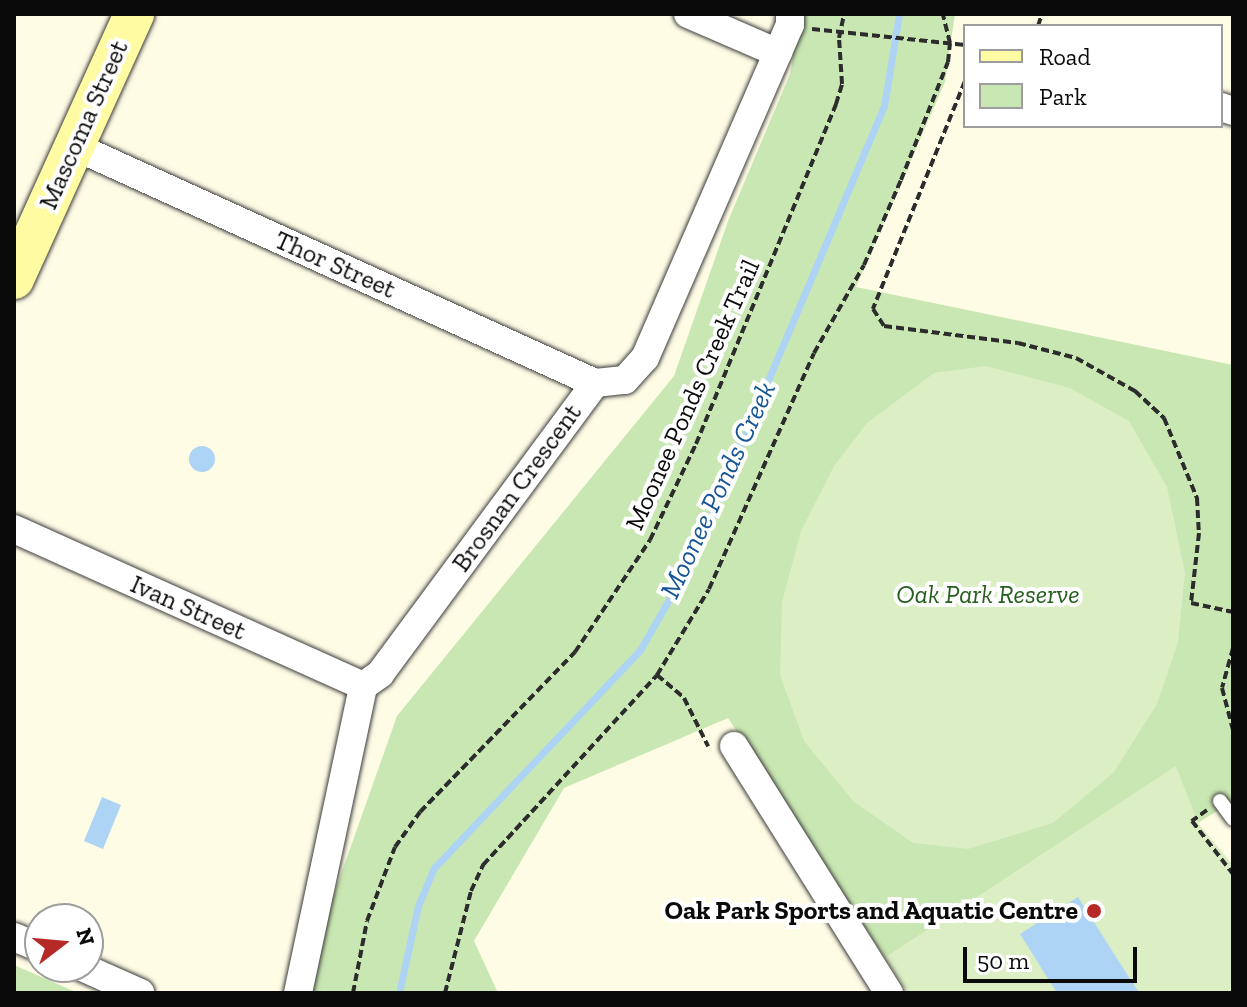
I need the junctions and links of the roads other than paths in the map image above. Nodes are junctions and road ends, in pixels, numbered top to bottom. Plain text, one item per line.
1 (134, 14) edge
2 (688, 14) edge
3 (790, 20) edge
4 (778, 53) junction
5 (74, 146) junction
6 (14, 279) edge
7 (595, 383) junction
8 (14, 529) edge
9 (363, 686) junction
10 (722, 748) road end
11 (1220, 801) road end
12 (1233, 819) edge
13 (104, 977) edge
14 (140, 993) edge
15 (298, 993) edge
16 (889, 993) edge

1 - 5 main road, Mascoma Street
2 - 4 street
3 - 4 street, Brosnan Crescent
4 - 7 street, Brosnan Crescent
5 - 6 main road, Mascoma Street
5 - 7 street, Thor Street
7 - 9 street, Brosnan Crescent
8 - 9 street, Ivan Street
9 - 15 street
10 - 16 street
11 - 12 lane
13 - 14 street

